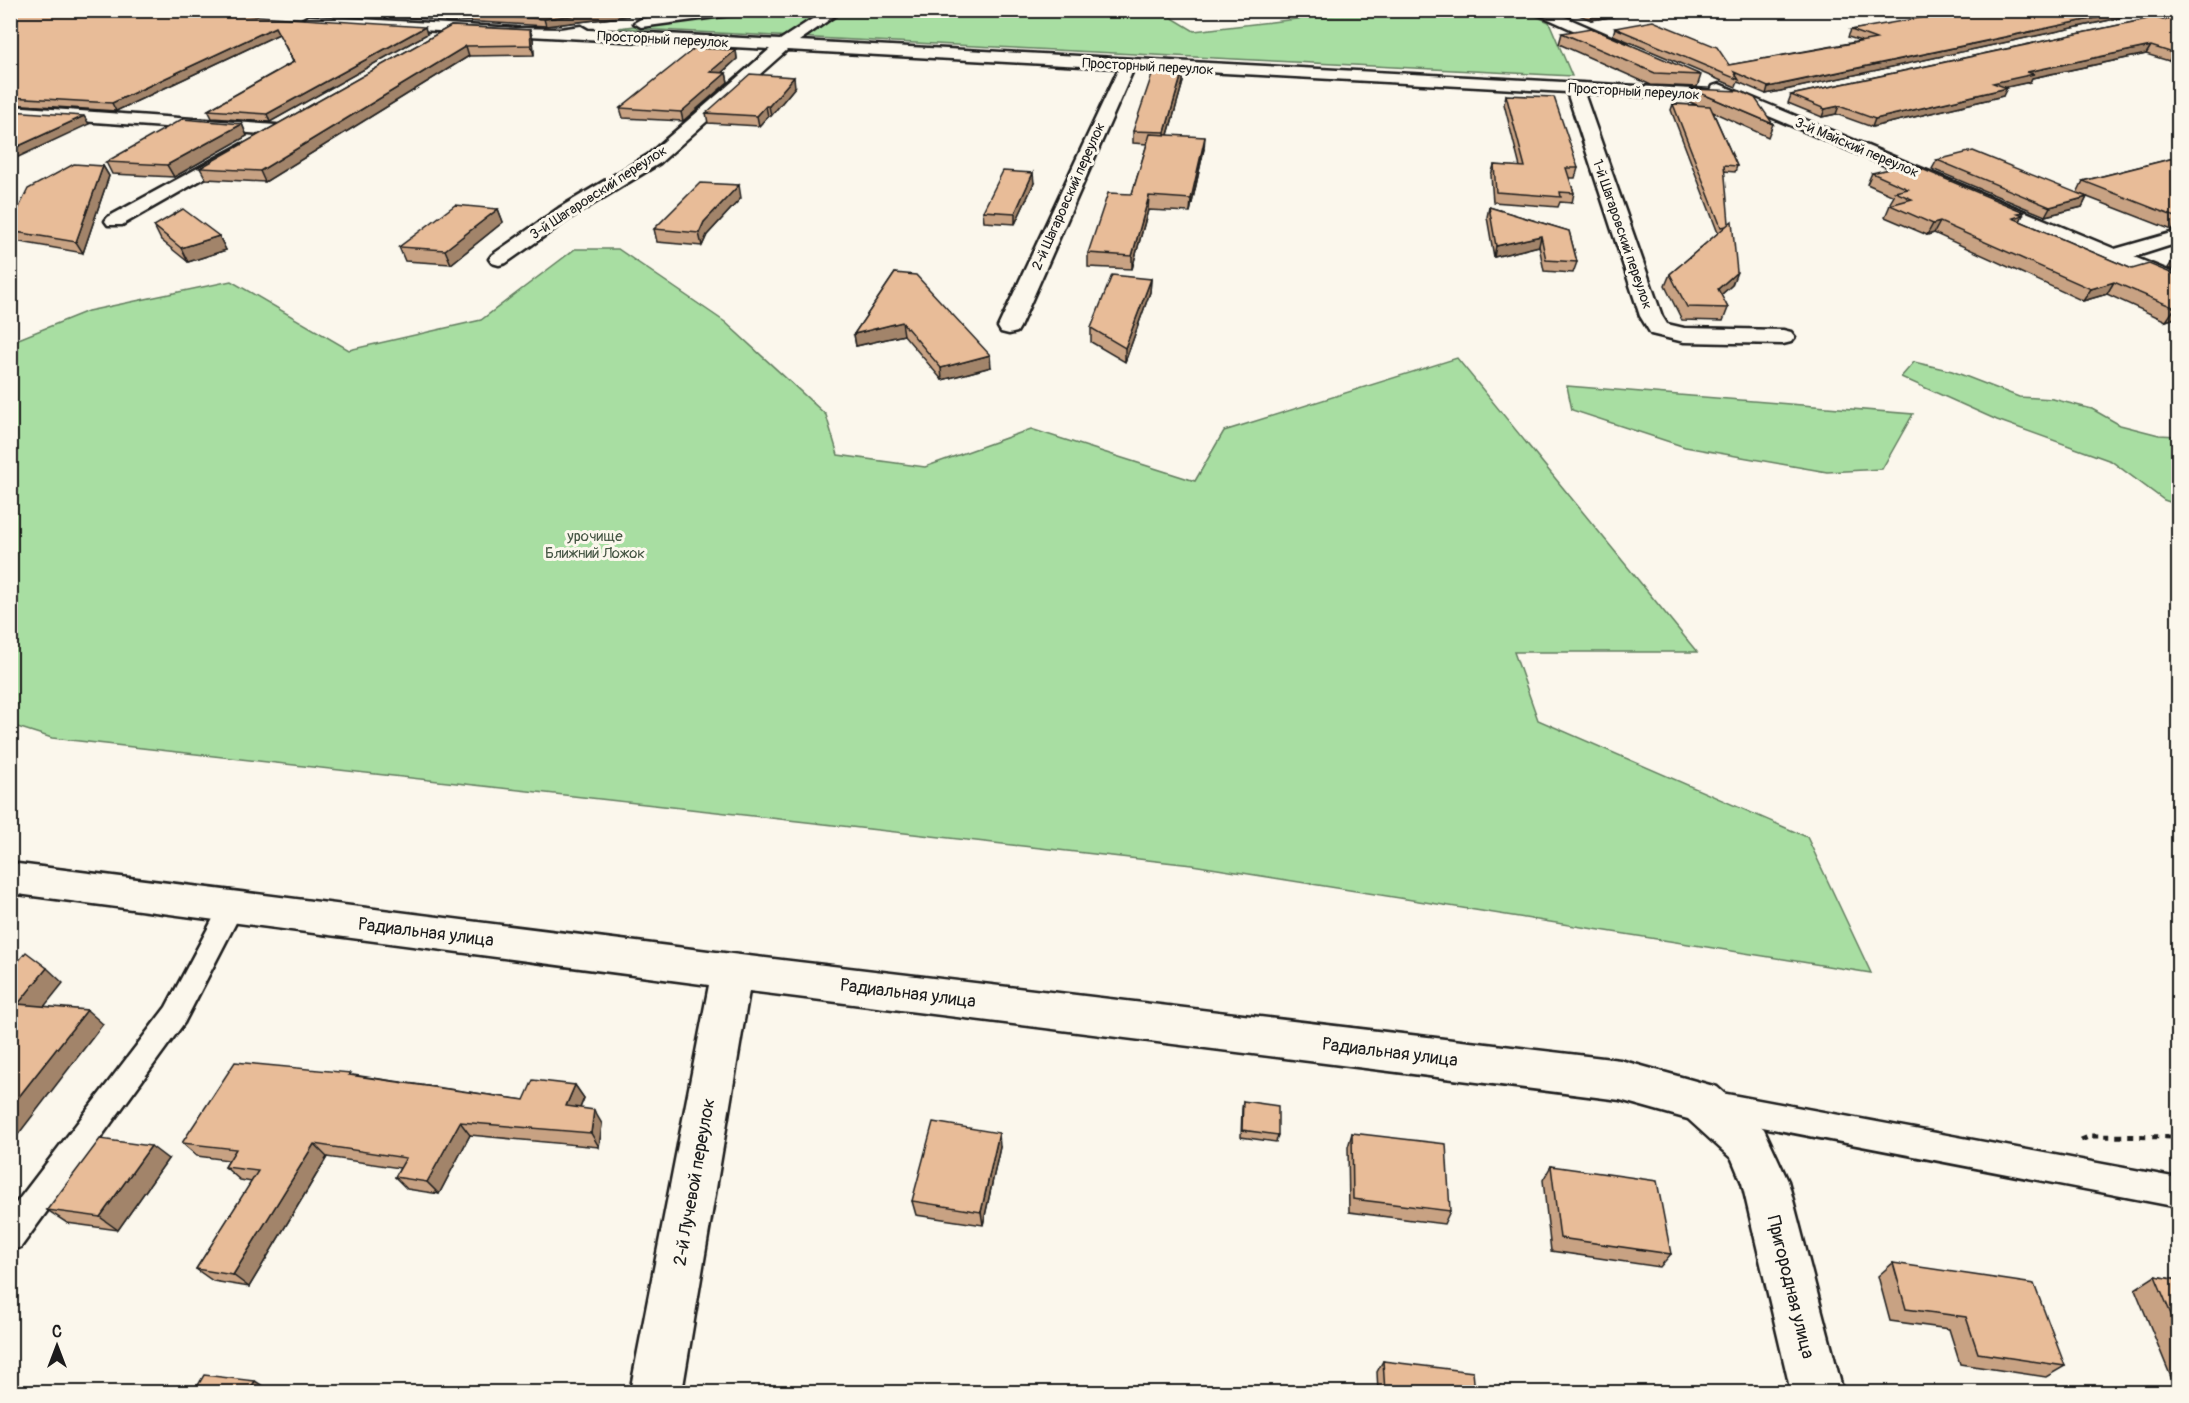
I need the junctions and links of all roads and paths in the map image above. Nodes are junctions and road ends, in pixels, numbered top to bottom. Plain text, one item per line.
1 (401, 10) edge
2 (738, 10) edge
3 (836, 10) edge
4 (1536, 10) edge
5 (298, 19) edge
6 (378, 24) junction
7 (452, 28) junction
8 (560, 33) junction
9 (421, 46) edge
10 (782, 46) junction
11 (1642, 56) edge
12 (1128, 65) junction
13 (1684, 74) edge
14 (1574, 88) junction
15 (1777, 98) edge
16 (1745, 100) junction
17 (10, 111) edge
18 (115, 220) dead end
19 (2178, 237) edge
20 (2114, 256) junction
21 (500, 259) dead end
22 (2178, 283) edge
23 (1009, 327) dead end
24 (1783, 337) dead end
25 (10, 879) edge
26 (232, 907) junction
27 (732, 971) junction
28 (1701, 1102) junction
29 (1765, 1181) joint
30 (2178, 1193) edge
31 (10, 1236) edge
32 (656, 1392) edge
33 (1817, 1392) edge

1 - 6 street
2 - 8 street
3 - 10 street, 3-й Шагаровский переулок
4 - 11 street
5 - 6 street
6 - 7 street
7 - 8 street
7 - 9 street
8 - 10 street, Просторный переулок
10 - 12 street, Просторный переулок
10 - 21 street, 3-й Шагаровский переулок
12 - 14 street, Просторный переулок
12 - 23 street, 2-й Шагаровский переулок
13 - 16 street, 3-й Майский переулок
14 - 16 street, Просторный переулок
14 - 24 street, 1-й Шагаровский переулок
15 - 16 street
16 - 20 street, 3-й Майский переулок
17 - 18 street
19 - 20 street
20 - 22 street, 3-й Майский переулок
25 - 26 street, Радиальная улица
26 - 27 street, Радиальная улица
26 - 31 lane
27 - 28 street, Радиальная улица
27 - 32 street, 2-й Лучевой переулок
28 - 29 street, Радиальная улица
28 - 30 lane
29 - 33 street, Пригородная улица

